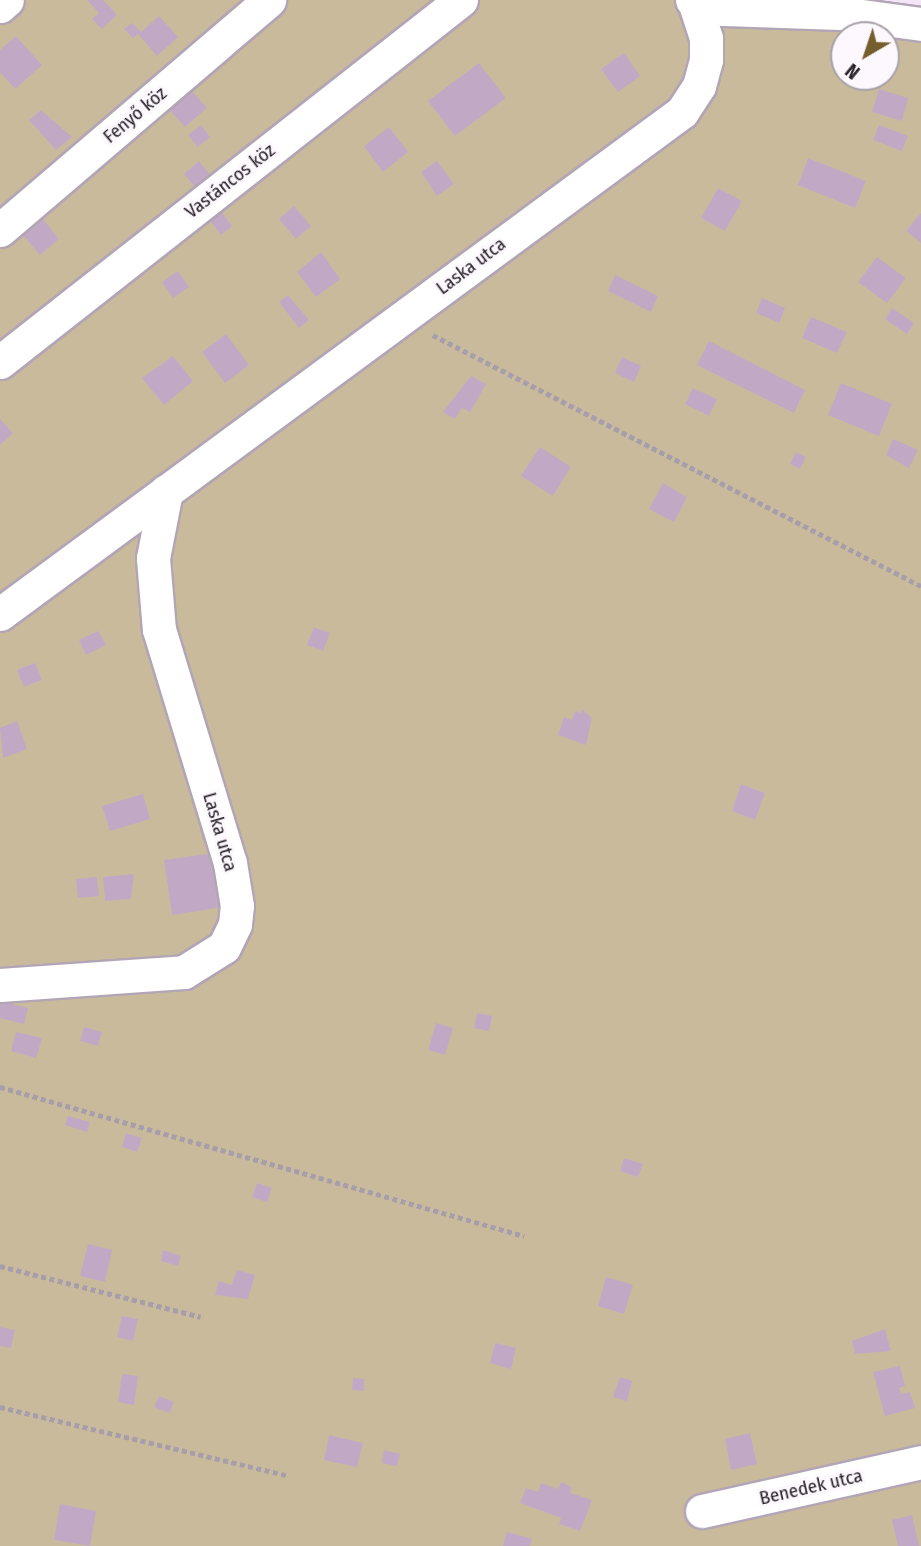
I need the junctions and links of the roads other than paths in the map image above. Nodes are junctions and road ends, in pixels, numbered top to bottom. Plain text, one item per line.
1 (7, 0) edge
2 (269, 0) edge
3 (461, 0) edge
4 (693, 1) edge
5 (0, 6) edge
6 (921, 24) edge
7 (0, 230) edge
8 (0, 362) edge
9 (166, 491) junction
10 (0, 614) edge
11 (0, 985) edge
12 (921, 1462) edge
13 (702, 1511) dead end

1 - 5 street
2 - 7 street, Fenyő köz
3 - 8 street, Vastáncos köz
4 - 6 street
4 - 9 street, Laska utca
9 - 10 street, Laska utca
9 - 11 street, Laska utca
12 - 13 street, Benedek utca

